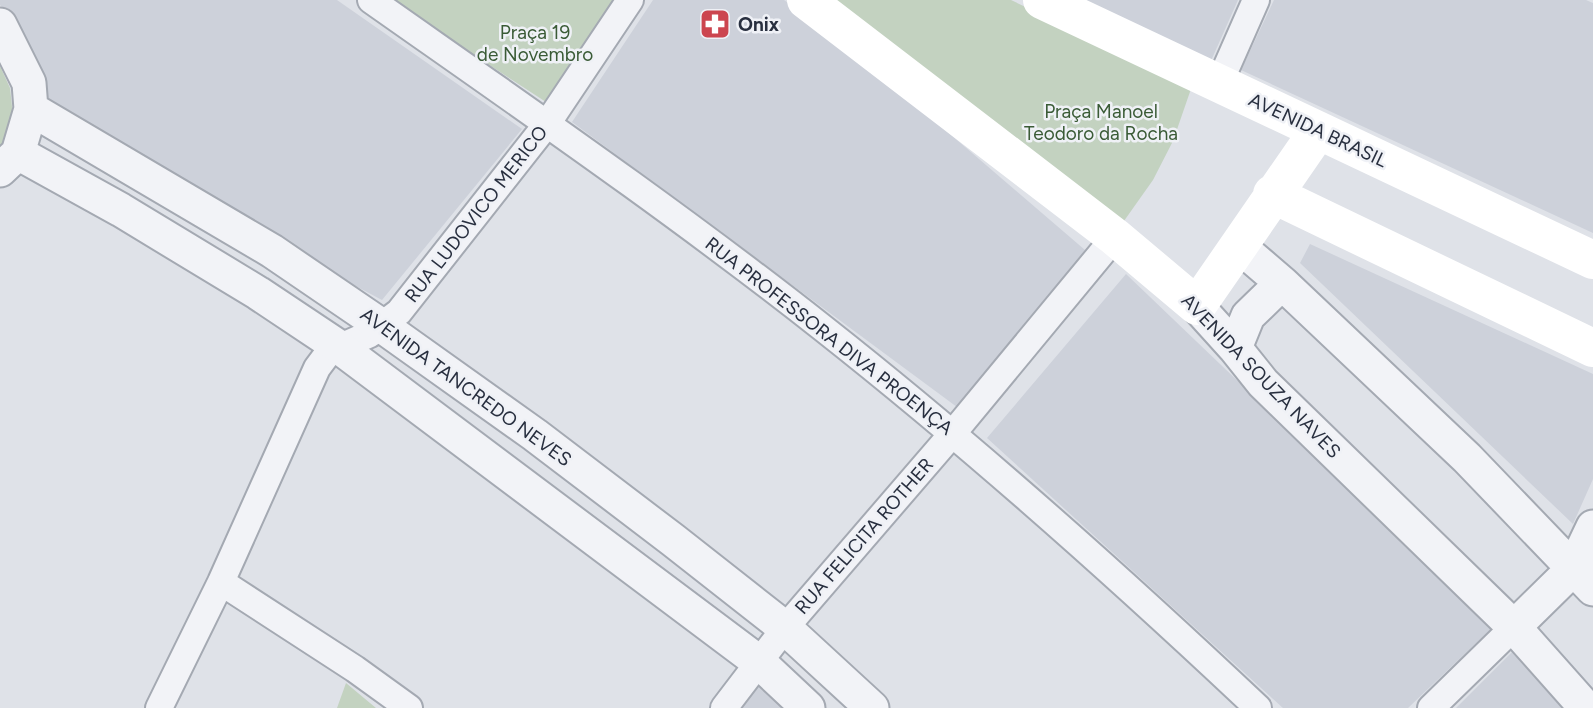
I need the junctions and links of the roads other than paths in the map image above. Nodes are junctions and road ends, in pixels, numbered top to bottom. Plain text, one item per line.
1 (371, 0) edge
2 (630, 0) edge
3 (806, 0) edge
4 (1042, 0) edge
5 (1256, 0) edge
6 (0, 25) edge
7 (1219, 84) junction
8 (31, 108) junction
9 (547, 124) junction
10 (1318, 131) junction
11 (9, 162) edge
12 (1272, 194) junction
13 (1115, 237) junction
14 (1240, 247) junction
15 (1593, 260) edge
16 (1282, 283) junction
17 (1197, 306) junction
18 (382, 326) junction
19 (339, 347) junction
20 (1235, 348) junction
21 (1593, 348) edge
22 (953, 433) junction
23 (1593, 527) edge
24 (1583, 579) edge
25 (221, 582) junction
26 (1514, 627) junction
27 (785, 628) junction
28 (760, 663) junction
29 (159, 708) edge
30 (410, 708) edge
31 (724, 708) edge
32 (808, 708) edge
33 (872, 708) edge
34 (1258, 708) edge
35 (1431, 708) edge
36 (1586, 708) edge

1 - 9 street, RUA PROFESSORA DIVA PROENÇA
2 - 9 street, RUA LUDOVICO MERICO
3 - 13 main road, AVENIDA SOUZA NAVES
4 - 7 main road, AVENIDA BRASIL
5 - 7 street
6 - 8 street
7 - 10 main road, AVENIDA BRASIL
8 - 11 street
8 - 18 street, AVENIDA TANCREDO NEVES
9 - 18 street, RUA LUDOVICO MERICO
9 - 22 street, RUA PROFESSORA DIVA PROENÇA
10 - 12 main road
10 - 15 main road, AVENIDA BRASIL
11 - 19 street
12 - 14 main road
12 - 21 main road
13 - 17 main road, AVENIDA SOUZA NAVES
13 - 22 street, RUA FELICITA ROTHER
14 - 16 street
14 - 17 main road
16 - 20 street
16 - 24 street
17 - 20 street, AVENIDA SOUZA NAVES
18 - 19 street, RUA LUDOVICO MERICO
18 - 27 street, AVENIDA TANCREDO NEVES
19 - 25 street, RUA LUDOVICO MERICO
19 - 28 street
20 - 26 street, AVENIDA SOUZA NAVES
22 - 27 street, RUA FELICITA ROTHER
22 - 34 street, RUA PROFESSORA DIVA PROENÇA
23 - 24 street
24 - 26 street
25 - 29 street, RUA LUDOVICO MERICO
25 - 30 street
26 - 35 street
26 - 36 street, AVENIDA SOUZA NAVES
27 - 28 street, RUA FELICITA ROTHER
27 - 33 street, AVENIDA TANCREDO NEVES
28 - 31 street, RUA FELICITA ROTHER
28 - 32 street

